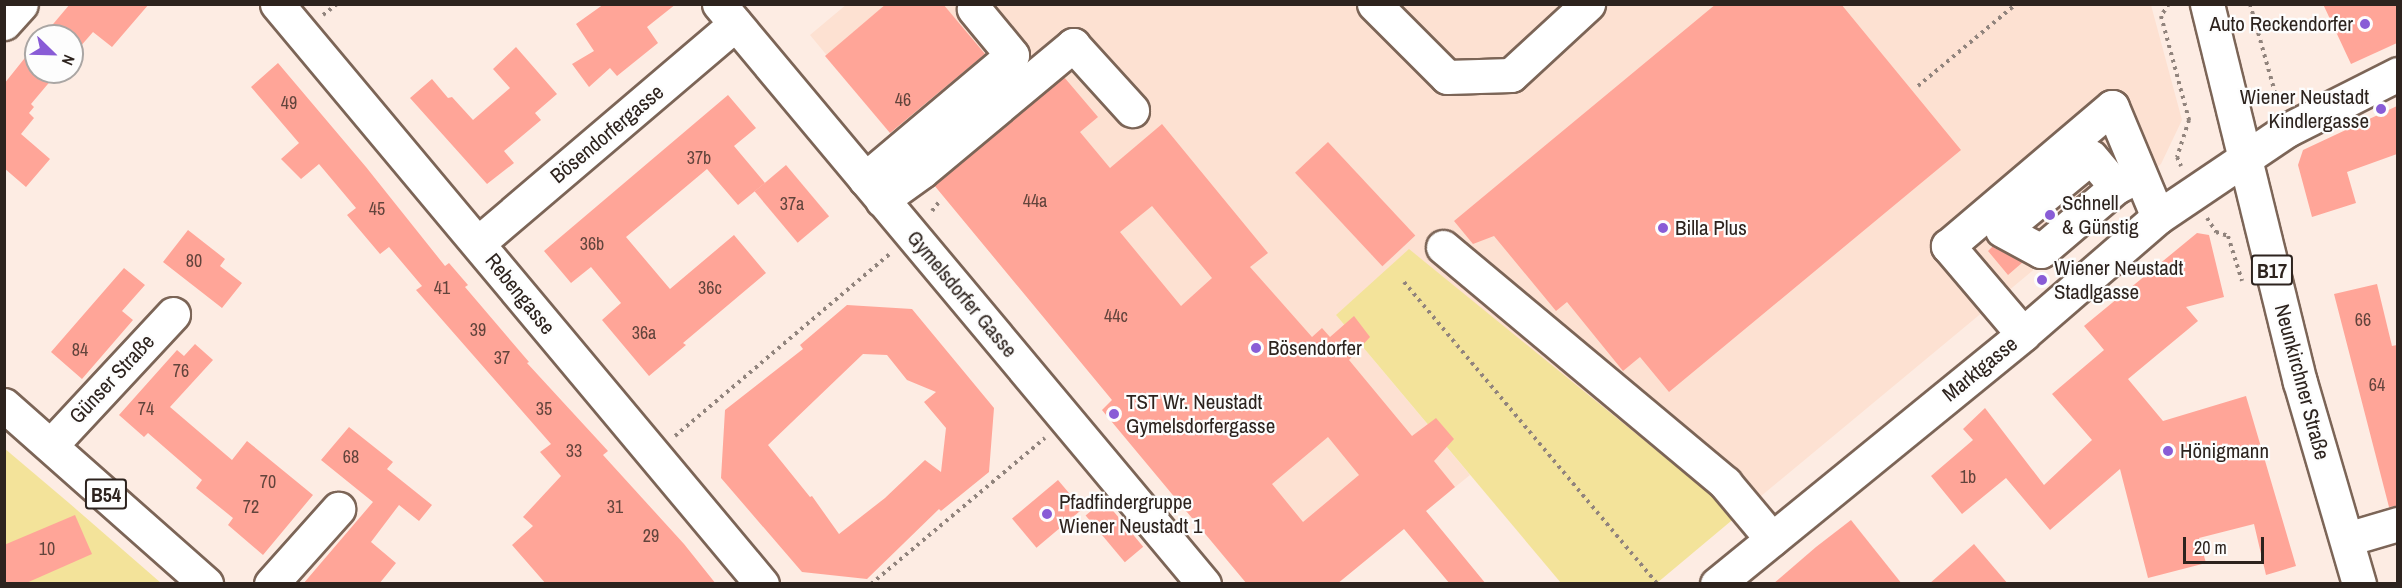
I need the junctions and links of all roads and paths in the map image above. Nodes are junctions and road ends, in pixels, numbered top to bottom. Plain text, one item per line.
1 (21, 4) edge
2 (277, 4) edge
3 (1374, 4) edge
4 (1587, 4) edge
5 (2016, 4) edge
6 (2169, 4) edge
7 (2207, 4) edge
8 (2250, 4) edge
9 (974, 9) dead end
10 (727, 14) edge
11 (4, 23) edge
12 (2397, 74) edge
13 (1918, 86) dead end
14 (2281, 109) dead end
15 (1132, 110) dead end
16 (2177, 157) dead end
17 (2244, 158) junction
18 (2128, 181) junction
19 (874, 189) junction
20 (939, 202) dead end
21 (2158, 217) junction
22 (2209, 222) dead end
23 (913, 236) junction
24 (478, 243) junction
25 (1443, 247) dead end
26 (1950, 247) junction
27 (1404, 282) dead end
28 (2245, 291) dead end
29 (173, 314) dead end
30 (2022, 334) junction
31 (4, 405) edge
32 (1067, 420) junction
33 (51, 445) junction
34 (652, 455) junction
35 (338, 509) dead end
36 (2397, 524) edge
37 (1772, 539) junction
38 (2347, 539) junction
39 (206, 584) edge
40 (271, 584) edge
41 (762, 584) edge
42 (871, 584) edge
43 (1204, 584) edge
44 (1657, 584) edge
45 (1717, 584) edge
46 (2359, 584) edge

1 - 11 street
2 - 24 street, Rebengasse
3 - 4 street
5 - 13 path
6 - 16 path
7 - 17 street, Neunkirchner Straße / B17
8 - 14 path
9 - 19 street
10 - 19 street, Gymelsdorfer Gasse
10 - 24 street, Bösendorfergasse
12 - 17 street, Marktgasse
15 - 19 street
17 - 21 street, Marktgasse
17 - 38 street, Neunkirchner Straße / B17
18 - 21 street
18 - 26 street
18 - 26 street
19 - 23 street, Gymelsdorfer Gasse
20 - 23 path
21 - 30 street, Marktgasse
22 - 28 path
23 - 32 street, Gymelsdorfer Gasse
23 - 34 path
24 - 34 street, Rebengasse
25 - 37 street
26 - 30 street
27 - 44 path
29 - 33 street, Günser Straße
30 - 37 street, Marktgasse
31 - 33 street, B54
32 - 42 path
32 - 43 street, Gymelsdorfer Gasse
33 - 39 street, B54
34 - 41 street, Rebengasse
35 - 40 street
36 - 38 street
37 - 45 street, Marktgasse
38 - 46 street, Neunkirchner Straße / B17

